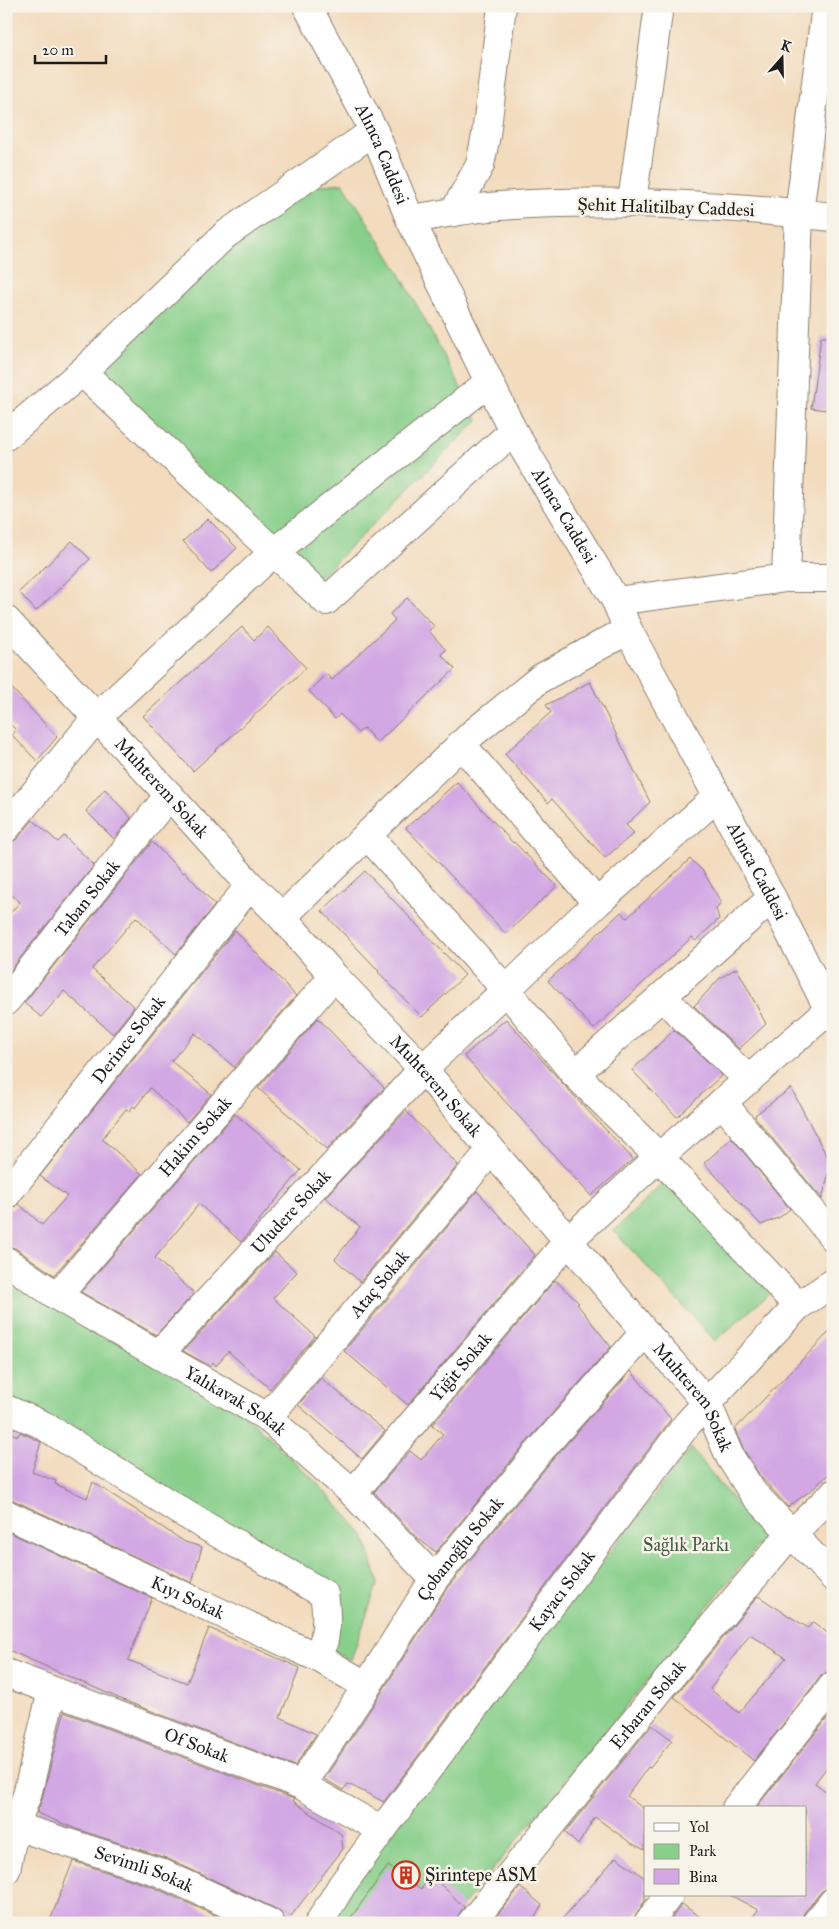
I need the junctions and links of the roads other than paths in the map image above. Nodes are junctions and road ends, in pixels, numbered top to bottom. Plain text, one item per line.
1 (307, 6) edge
2 (502, 6) edge
3 (659, 6) edge
4 (826, 6) edge
5 (374, 131) junction
6 (632, 202) junction
7 (454, 212) junction
8 (799, 213) junction
9 (833, 217) edge
10 (410, 219) junction
11 (82, 372) junction
12 (488, 383) junction
13 (513, 431) junction
14 (6, 436) edge
15 (274, 552) junction
16 (786, 578) junction
17 (833, 578) edge
18 (616, 601) junction
19 (628, 630) junction
20 (11, 634) edge
21 (97, 717) junction
22 (461, 744) junction
23 (169, 795) junction
24 (717, 797) junction
25 (6, 828) edge
26 (367, 835) junction
27 (250, 885) junction
28 (772, 898) junction
29 (597, 903) junction
30 (282, 916) junction
31 (334, 976) junction
32 (506, 990) junction
33 (662, 997) junction
34 (6, 1000) edge
35 (831, 1014) edge
36 (423, 1069) junction
37 (575, 1074) junction
38 (749, 1080) junction
39 (722, 1102) junction
40 (491, 1150) junction
41 (659, 1157) junction
42 (6, 1195) edge
43 (833, 1237) edge
44 (568, 1241) junction
45 (6, 1261) edge
46 (833, 1283) edge
47 (57, 1296) junction
48 (798, 1306) junction
49 (644, 1332) junction
50 (159, 1354) junction
51 (707, 1403) junction
52 (6, 1409) edge
53 (267, 1418) junction
54 (353, 1493) junction
55 (833, 1494) edge
56 (6, 1514) edge
57 (792, 1533) junction
58 (833, 1577) edge
59 (434, 1579) junction
60 (319, 1658) junction
61 (6, 1673) edge
62 (367, 1686) junction
63 (833, 1686) edge
64 (52, 1691) junction
65 (301, 1785) junction
66 (738, 1806) edge
67 (15, 1826) junction
68 (382, 1830) junction
69 (6, 1870) edge
70 (668, 1896) edge
71 (833, 1902) edge
72 (270, 1923) edge
73 (319, 1923) edge
74 (471, 1923) edge
75 (648, 1923) edge
76 (816, 1923) edge

1 - 5 street, Alınca Caddesi
2 - 7 street
3 - 6 street
4 - 8 street
5 - 10 street, Alınca Caddesi
5 - 11 street
6 - 7 street, Şehit Halitilbay Caddesi
6 - 8 street, Şehit Halitilbay Caddesi
7 - 10 street, Şehit Halitilbay Caddesi
8 - 9 street, Şehit Halitilbay Caddesi
8 - 16 street
10 - 12 street, Alınca Caddesi
11 - 14 street
11 - 15 street
12 - 13 street, Alınca Caddesi
12 - 15 street
13 - 15 street
13 - 18 street, Alınca Caddesi
15 - 21 street
16 - 17 street
16 - 18 street
18 - 19 street, Alınca Caddesi
19 - 22 street
19 - 24 street, Alınca Caddesi
20 - 21 street, Muhterem Sokak
21 - 23 street, Muhterem Sokak
21 - 25 street
22 - 26 street
22 - 29 street
23 - 27 street, Muhterem Sokak
23 - 34 street, Taban Sokak
24 - 28 street, Alınca Caddesi
24 - 29 street, Uludere Sokak
26 - 30 street
26 - 32 street
27 - 30 street, Muhterem Sokak
27 - 42 street, Derince Sokak
28 - 33 street
28 - 35 street, Alınca Caddesi
29 - 32 street, Uludere Sokak
30 - 31 street, Muhterem Sokak
31 - 36 street, Muhterem Sokak
31 - 47 street, Hakim Sokak
32 - 36 street, Uludere Sokak
32 - 37 street
33 - 37 street
33 - 38 street
35 - 38 street, Yiğit Sokak
36 - 40 street, Muhterem Sokak
36 - 50 street, Uludere Sokak
37 - 41 street
38 - 39 street, Yiğit Sokak
39 - 41 street, Yiğit Sokak
39 - 43 street
40 - 44 street, Muhterem Sokak
40 - 53 street, Ataç Sokak
41 - 44 street, Yiğit Sokak
41 - 48 street
44 - 49 street, Muhterem Sokak
44 - 54 street, Yiğit Sokak
45 - 47 street, Yalıkavak Sokak
46 - 48 street, Kayacı Sokak
47 - 50 street, Yalıkavak Sokak
48 - 51 street, Kayacı Sokak
49 - 51 street, Muhterem Sokak
49 - 59 street, Çobanoğlu Sokak
50 - 53 street, Yalıkavak Sokak
51 - 57 street, Muhterem Sokak
51 - 68 street, Kayacı Sokak
52 - 60 street
53 - 54 street, Yalıkavak Sokak
54 - 59 street, Yalıkavak Sokak
55 - 57 street, Erbaran Sokak
56 - 60 street, Kıyı Sokak
57 - 58 street, Muhterem Sokak
57 - 74 street, Erbaran Sokak
59 - 62 street, Çobanoğlu Sokak
60 - 62 street, Kıyı Sokak
61 - 64 street, Of Sokak
62 - 65 street, Çobanoğlu Sokak
63 - 66 street
64 - 65 street, Of Sokak
64 - 67 street
65 - 68 street, Of Sokak
67 - 69 street
67 - 72 street, Sevimli Sokak
68 - 73 street, Kayacı Sokak
70 - 75 street
71 - 76 street

